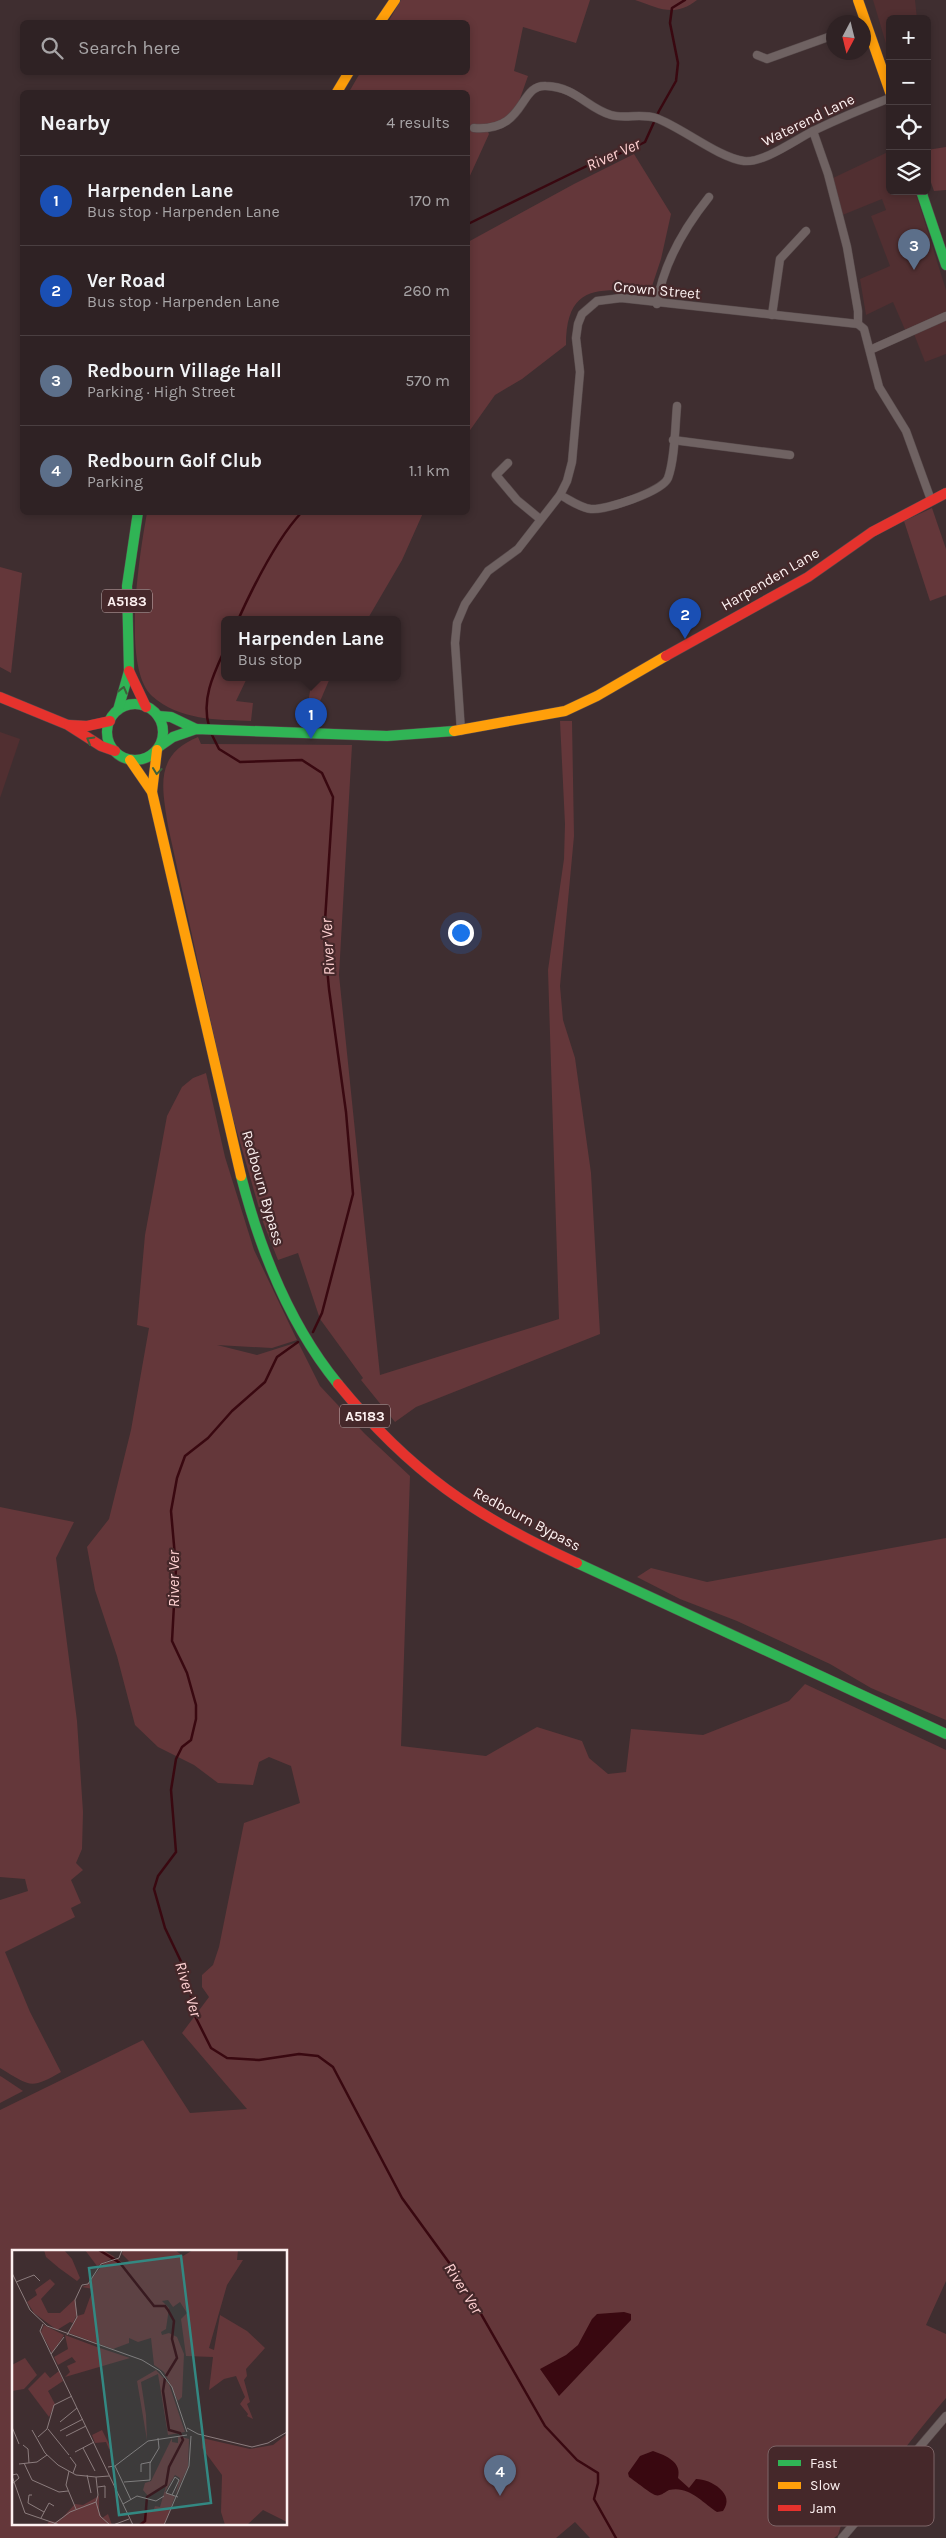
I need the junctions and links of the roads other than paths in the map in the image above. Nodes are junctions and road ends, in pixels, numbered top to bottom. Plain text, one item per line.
1 (395, 0) edge
2 (858, 0) edge
3 (862, 15) edge
4 (381, 20) edge
5 (826, 38) edge
6 (871, 40) edge
7 (757, 55) dead end
8 (347, 75) edge
9 (886, 81) edge
10 (338, 90) edge
11 (886, 100) edge
12 (474, 128) dead end
13 (813, 132) junction
14 (922, 195) edge
15 (709, 197) dead end
16 (806, 231) dead end
17 (946, 266) edge
18 (657, 304) junction
19 (772, 315) junction
20 (946, 316) edge
21 (858, 324) junction
22 (870, 350) junction
23 (677, 406) dead end
24 (673, 440) junction
25 (790, 454) dead end
26 (508, 463) dead end
27 (946, 493) edge
28 (560, 495) junction
29 (931, 500) junction
30 (138, 515) edge
31 (540, 519) junction
32 (129, 671) junction
33 (0, 697) edge
34 (146, 707) junction
35 (118, 710) junction
36 (158, 716) junction
37 (110, 720) junction
38 (68, 725) junction
39 (201, 729) junction
40 (461, 731) junction
41 (158, 748) junction
42 (115, 751) junction
43 (130, 760) junction
44 (152, 792) junction
45 (946, 1734) edge
46 (946, 2416) edge
47 (920, 2446) edge
48 (852, 2526) edge
49 (842, 2538) edge

1 - 4 main road
2 - 3 main road
5 - 7 street
6 - 9 main road
8 - 10 main road
11 - 13 street, Waterend Lane
12 - 13 street, Waterend Lane
13 - 21 street
14 - 17 main road
15 - 18 street
16 - 19 street
18 - 19 street, Crown Street
18 - 28 street, Crown Street
19 - 21 street, Crown Street
20 - 22 street
21 - 22 street
22 - 29 street
23 - 24 street
24 - 25 street
24 - 28 street
26 - 31 street
27 - 29 main road, Harpenden Lane
28 - 31 street, Crown Street
29 - 40 main road, Harpenden Lane
30 - 32 main road, A5183
31 - 40 street, Crown Street
32 - 34 main road, A5183
35 -> 32 main road, A5183
33 - 38 main road
34 - 35 main road
34 - 36 main road
35 - 37 main road
36 - 39 main road, Harpenden Lane
36 - 41 main road
37 - 38 main road
37 - 42 main road
42 -> 38 main road
39 - 40 main road, Harpenden Lane
39 - 41 main road, Harpenden Lane
41 - 43 main road
41 -> 44 main road, Redbourn Bypass / A5183
42 - 43 main road
43 - 44 main road, Redbourn Bypass / A5183
44 - 45 main road, Redbourn Bypass / A5183
46 - 47 street
48 - 49 street

